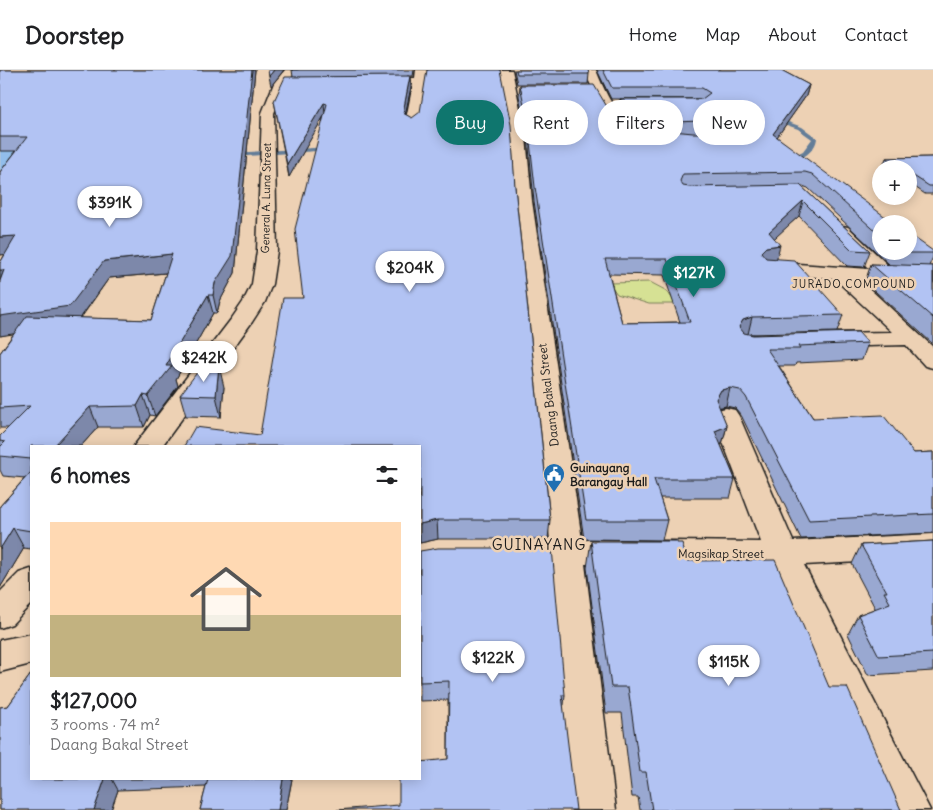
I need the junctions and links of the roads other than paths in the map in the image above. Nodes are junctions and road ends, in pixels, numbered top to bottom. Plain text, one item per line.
1 (291, 70) edge
2 (506, 70) edge
3 (590, 70) edge
4 (421, 75) edge
5 (362, 81) edge
6 (298, 82) edge
7 (280, 83) junction
8 (603, 100) edge
9 (412, 124) edge
10 (828, 218) edge
11 (769, 268) edge
12 (841, 274) junction
13 (888, 276) junction
14 (933, 276) edge
15 (912, 338) junction
16 (806, 341) edge
17 (933, 361) edge
18 (726, 416) dead end
19 (149, 445) edge
20 (933, 546) edge
21 (517, 552) edge
22 (567, 552) junction
23 (782, 554) junction
24 (30, 583) edge
25 (0, 614) edge
26 (30, 649) edge
27 (0, 656) edge
28 (594, 810) edge
29 (908, 810) edge

1 - 7 street, General A. Luna Street
2 - 22 street, Daang Bakal Street
3 - 8 street
4 - 5 street
4 - 9 street
6 - 7 street
7 - 19 street, General A. Luna Street
10 - 13 street
11 - 12 street
12 - 13 street
12 - 15 street
13 - 14 street
15 - 16 street
15 - 17 street
18 - 23 street
20 - 23 street, Magsikap Street
21 - 22 street, Magsikap Street
22 - 23 street, Magsikap Street
22 - 28 street, Daang Bakal Street
23 - 29 street
24 - 25 street
26 - 27 street

